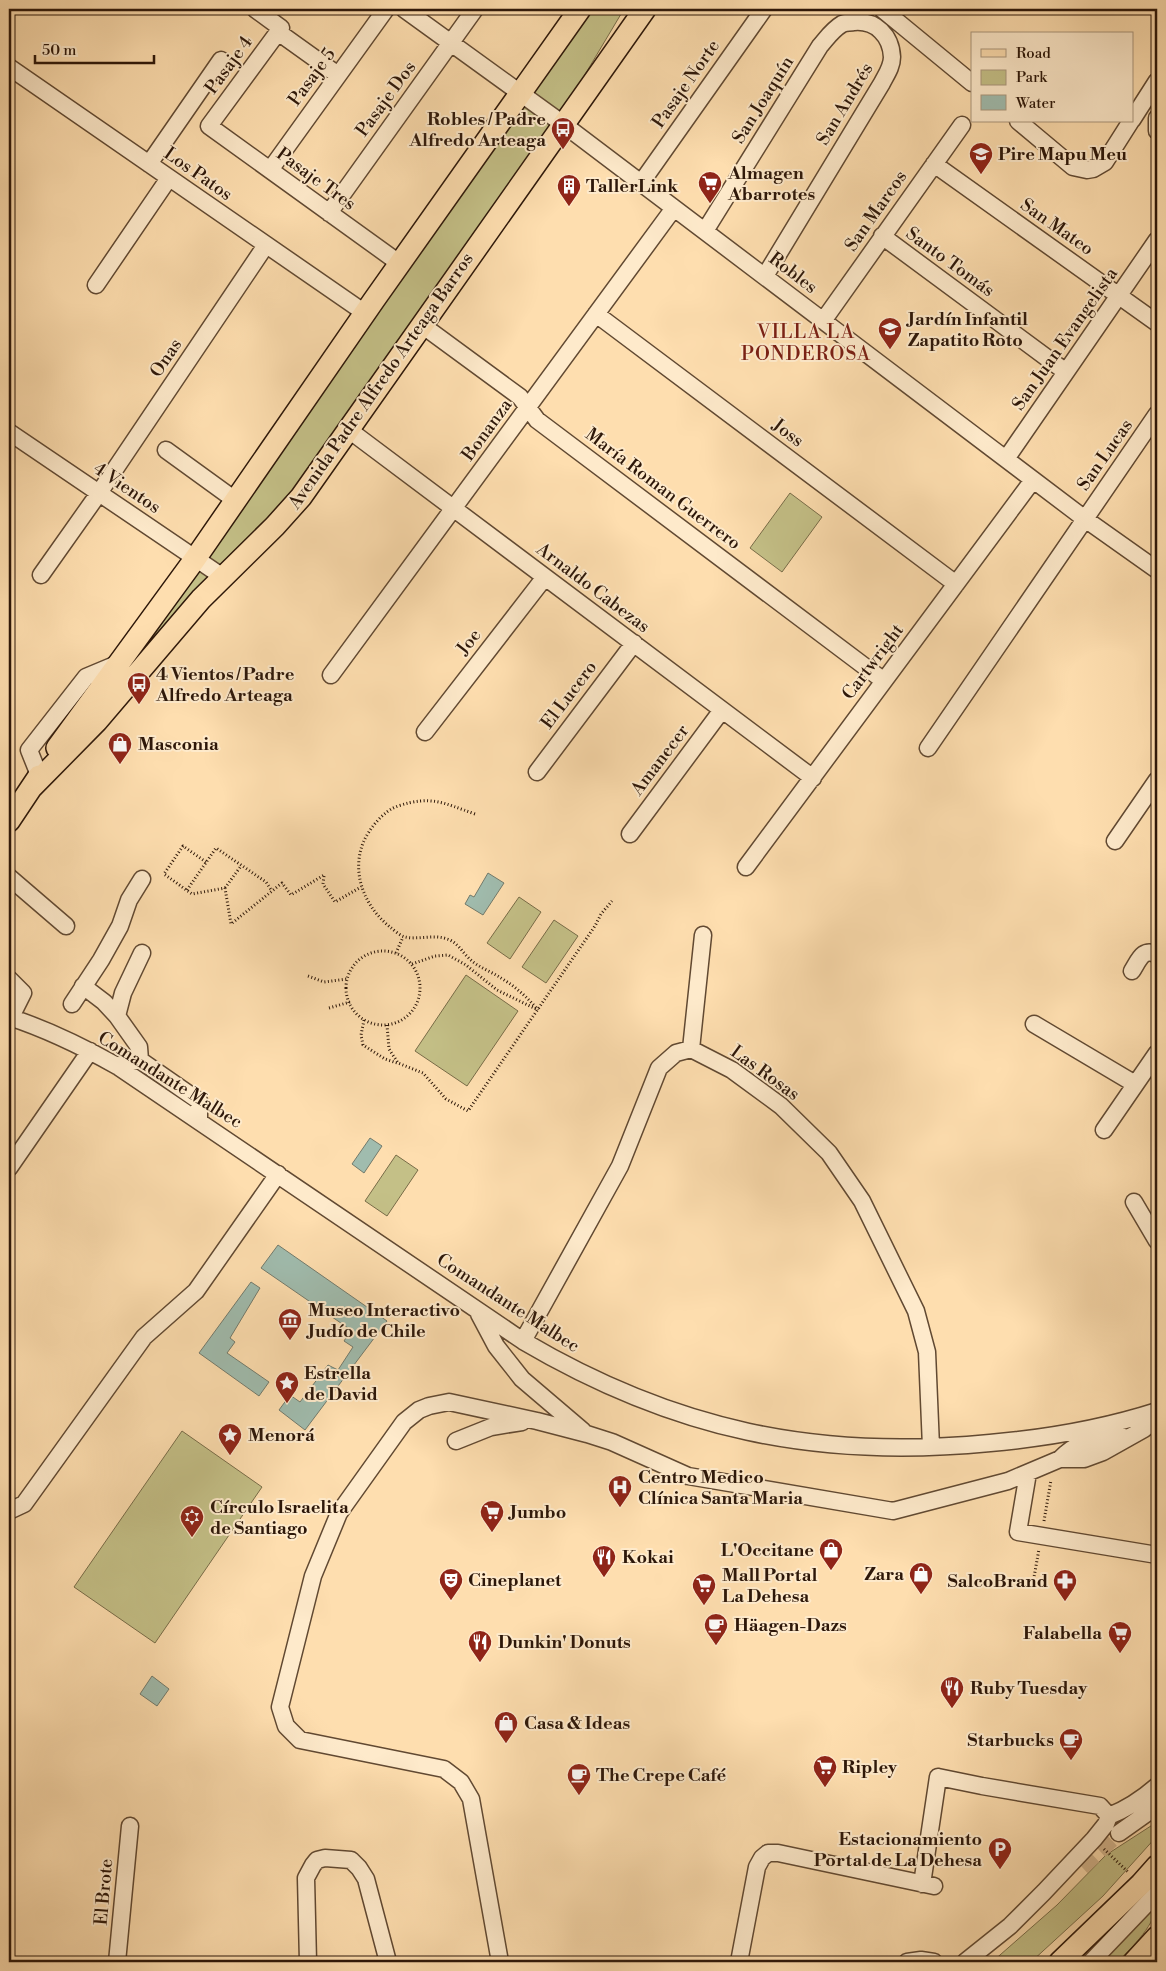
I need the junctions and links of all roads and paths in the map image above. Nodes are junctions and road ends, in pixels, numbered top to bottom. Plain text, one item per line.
1 (255, 9) edge
2 (386, 9) edge
3 (404, 9) edge
4 (475, 9) edge
5 (580, 9) edge
6 (764, 9) edge
7 (882, 9) edge
8 (643, 11) edge
9 (876, 26) joint
10 (280, 30) junction
11 (451, 43) junction
12 (221, 60) dead end
13 (9, 68) edge
14 (338, 75) junction
15 (971, 82) edge
16 (1157, 82) edge
17 (521, 93) junction
18 (1134, 118) edge
19 (1157, 118) edge
20 (1019, 122) edge
21 (1131, 122) edge
22 (563, 124) junction
23 (962, 125) dead end
24 (209, 126) joint
25 (1157, 131) edge
26 (148, 164) junction
27 (934, 164) junction
28 (270, 170) junction
29 (169, 178) junction
30 (641, 183) junction
31 (674, 208) junction
32 (329, 213) junction
33 (705, 231) junction
34 (882, 236) junction
35 (1157, 240) edge
36 (266, 245) junction
37 (399, 263) junction
38 (765, 276) junction
39 (96, 285) dead end
40 (1119, 296) junction
41 (365, 313) junction
42 (596, 314) junction
43 (823, 320) junction
44 (1157, 323) edge
45 (422, 325) junction
46 (1066, 372) junction
47 (528, 408) junction
48 (1157, 414) edge
49 (349, 430) junction
50 (11, 439) edge
51 (166, 450) dead end
52 (1006, 460) junction
53 (1033, 480) junction
54 (99, 493) junction
55 (235, 500) junction
56 (454, 508) junction
57 (1085, 519) junction
58 (195, 559) junction
59 (1157, 570) edge
60 (41, 575) dead end
61 (544, 576) junction
62 (223, 577) junction
63 (956, 584) junction
64 (634, 643) junction
65 (331, 675) dead end
66 (884, 681) junction
67 (722, 710) junction
68 (426, 732) dead end
69 (928, 748) dead end
70 (537, 772) dead end
71 (812, 778) junction
72 (1157, 780) edge
73 (25, 790) edge
74 (475, 814) dead end
75 (9, 821) edge
76 (630, 834) dead end
77 (1115, 841) dead end
78 (206, 862) junction
79 (241, 866) junction
80 (746, 868) dead end
81 (9, 877) edge
82 (142, 879) dead end
83 (361, 887) junction
84 (225, 888) junction
85 (187, 890) junction
86 (272, 891) junction
87 (612, 901) dead end
88 (66, 926) dead end
89 (703, 935) dead end
90 (404, 937) junction
91 (142, 953) dead end
92 (396, 953) junction
93 (1157, 955) edge
94 (471, 961) junction
95 (412, 964) junction
96 (466, 965) junction
97 (1132, 971) dead end
98 (308, 976) dead end
99 (9, 980) edge
100 (347, 980) junction
101 (84, 986) junction
102 (350, 1002) junction
103 (72, 1004) dead end
104 (329, 1008) dead end
105 (538, 1010) junction
106 (117, 1016) junction
107 (10, 1017) edge
108 (364, 1020) junction
109 (1034, 1024) dead end
110 (386, 1025) junction
111 (691, 1049) junction
112 (90, 1051) junction
113 (1157, 1053) edge
114 (140, 1060) junction
115 (398, 1063) junction
116 (117, 1066) junction
117 (1136, 1084) junction
118 (199, 1120) junction
119 (1104, 1130) dead end
120 (9, 1168) edge
121 (278, 1174) junction
122 (1134, 1202) dead end
123 (1157, 1241) edge
124 (477, 1310) junction
125 (523, 1341) junction
126 (1157, 1400) edge
127 (1157, 1411) edge
128 (1157, 1418) edge
129 (537, 1421) junction
130 (1092, 1427) junction
131 (1150, 1430) edge
132 (586, 1434) junction
133 (456, 1441) dead end
134 (931, 1447) junction
135 (1028, 1473) junction
136 (9, 1511) edge
137 (1157, 1555) edge
138 (1157, 1786) edge
139 (1157, 1806) edge
140 (1109, 1816) junction
141 (130, 1826) dead end
142 (1119, 1833) tunnel mouth
143 (1094, 1839) junction
144 (1157, 1866) edge
145 (1149, 1889) edge
146 (1157, 1937) edge
147 (117, 1962) edge
148 (308, 1962) edge
149 (388, 1962) edge
150 (500, 1962) edge
151 (739, 1962) edge
152 (908, 1962) edge
153 (934, 1962) edge
154 (965, 1962) edge
155 (1060, 1962) edge
156 (1091, 1962) edge
157 (1134, 1962) edge

1 - 10 street
2 - 14 street, Pasaje 5
3 - 11 street, Robles
4 - 11 street, Pasaje Dos
5 - 17 main road, Avenida Padre Alfredo Arteaga Barros
6 - 30 street, Pasaje Norte
7 - 15 street
8 - 22 main road, Avenida Padre Alfredo Arteaga Barros
9 - 33 street, San Joaquín
9 - 38 street, San Andrés
10 - 14 street
10 - 24 street, Pasaje 4
11 - 17 street, Robles
11 - 32 street, Pasaje Dos
12 - 26 street
13 - 26 street, Los Patos
14 - 28 street, Pasaje 5
16 - 18 street
17 - 22 street, Robles
17 - 37 main road, Avenida Padre Alfredo Arteaga Barros
19 - 25 street
20 - 21 street
22 - 30 street, Robles
22 - 45 main road, Avenida Padre Alfredo Arteaga Barros
23 - 27 street, San Marcos
24 - 28 street, Pasaje Tres
26 - 29 street, Los Patos
27 - 34 street, San Marcos
27 - 40 street, San Mateo
28 - 32 street, Pasaje Tres
29 - 36 street, Los Patos
29 - 39 street
30 - 31 street, Robles
31 - 33 street, Robles
31 - 42 street, Bonanza
32 - 37 street, Pasaje Tres
33 - 38 street, Robles
34 - 43 street, San Marcos
34 - 46 street, Santo Tomás
35 - 40 street, San Juan Evangelista
36 - 41 street, Los Patos
36 - 54 street, Onas
37 - 41 main road, Avenida Padre Alfredo Arteaga Barros
38 - 43 street, Robles
40 - 44 street, San Mateo
40 - 46 street, San Juan Evangelista
41 - 55 main road, Avenida Padre Alfredo Arteaga Barros
42 - 47 street, Bonanza
42 - 63 street, Joss
43 - 52 street, Robles
45 - 47 street, María Roman Guerrero
45 - 49 main road, Avenida Padre Alfredo Arteaga Barros
46 - 52 street, San Juan Evangelista
47 - 56 street, Bonanza
47 - 66 street, María Roman Guerrero
48 - 57 street, San Lucas
49 - 56 street, Arnaldo Cabezas
49 - 62 main road, Avenida Padre Alfredo Arteaga Barros
50 - 54 street, 4 Vientos
51 - 55 street
52 - 53 street, Robles
53 - 57 street, Robles
53 - 63 street, Cartwright
54 - 58 street, 4 Vientos
54 - 60 street, Onas
55 - 58 main road, Avenida Padre Alfredo Arteaga Barros
56 - 61 street, Arnaldo Cabezas
56 - 65 street, Bonanza
57 - 59 street, Robles
57 - 69 street, San Lucas
58 - 62 street, 4 Vientos
58 - 73 main road, Avenida Padre Alfredo Arteaga Barros
61 - 64 street, Arnaldo Cabezas
61 - 68 street, Joe
62 - 73 main road, Avenida Padre Alfredo Arteaga Barros
63 - 66 street, Cartwright
64 - 67 street, Arnaldo Cabezas
64 - 70 street, El Lucero
66 - 71 street, Cartwright
67 - 71 street, Arnaldo Cabezas
67 - 76 street, Amanecer
71 - 80 street, Cartwright
72 - 77 street
73 - 75 main road, Avenida Padre Alfredo Arteaga Barros
74 - 83 path
78 - 79 path
78 - 85 path
78 - 85 path
79 - 84 path
79 - 86 path
81 - 88 street
82 - 101 street
83 - 86 path
83 - 90 path
84 - 85 path
84 - 86 path
87 - 105 path
89 - 111 street
90 - 92 path
90 - 94 path
91 - 106 street
92 - 95 path
92 - 100 path
93 - 97 street
94 - 96 path
94 - 105 path
95 - 96 path
95 - 110 path
96 - 105 path
98 - 100 path
99 - 107 street
100 - 102 path
101 - 103 street
101 - 106 street
102 - 104 path
102 - 108 path
105 - 115 path
106 - 114 street
107 - 112 street, Comandante Malbec
108 - 110 path
108 - 115 path
109 - 117 street
110 - 115 path
111 - 125 street
111 - 134 street, Las Rosas
112 - 116 street, Comandante Malbec
112 - 120 street
113 - 117 street
114 - 116 street
114 - 118 street
116 - 118 street, Comandante Malbec
117 - 119 street
118 - 121 street, Comandante Malbec
121 - 124 street, Comandante Malbec
121 - 136 street
122 - 123 street
124 - 125 street, Comandante Malbec
124 - 132 street
125 - 134 street, Comandante Malbec
126 - 130 street, Comandante Malbec
127 - 130 street, Comandante Malbec
128 - 131 street
129 - 132 street
129 - 133 street
129 - 150 street
130 - 134 street, Comandante Malbec
131 - 135 street
132 - 135 street
135 - 137 street
138 - 140 street
139 - 142 street
140 - 143 street
140 - 151 street
141 - 147 street, El Brote
143 - 145 path
143 - 154 street
144 - 145 main road
145 - 155 main road
145 - 156 street
146 - 157 main road
148 - 149 street
152 - 153 street

